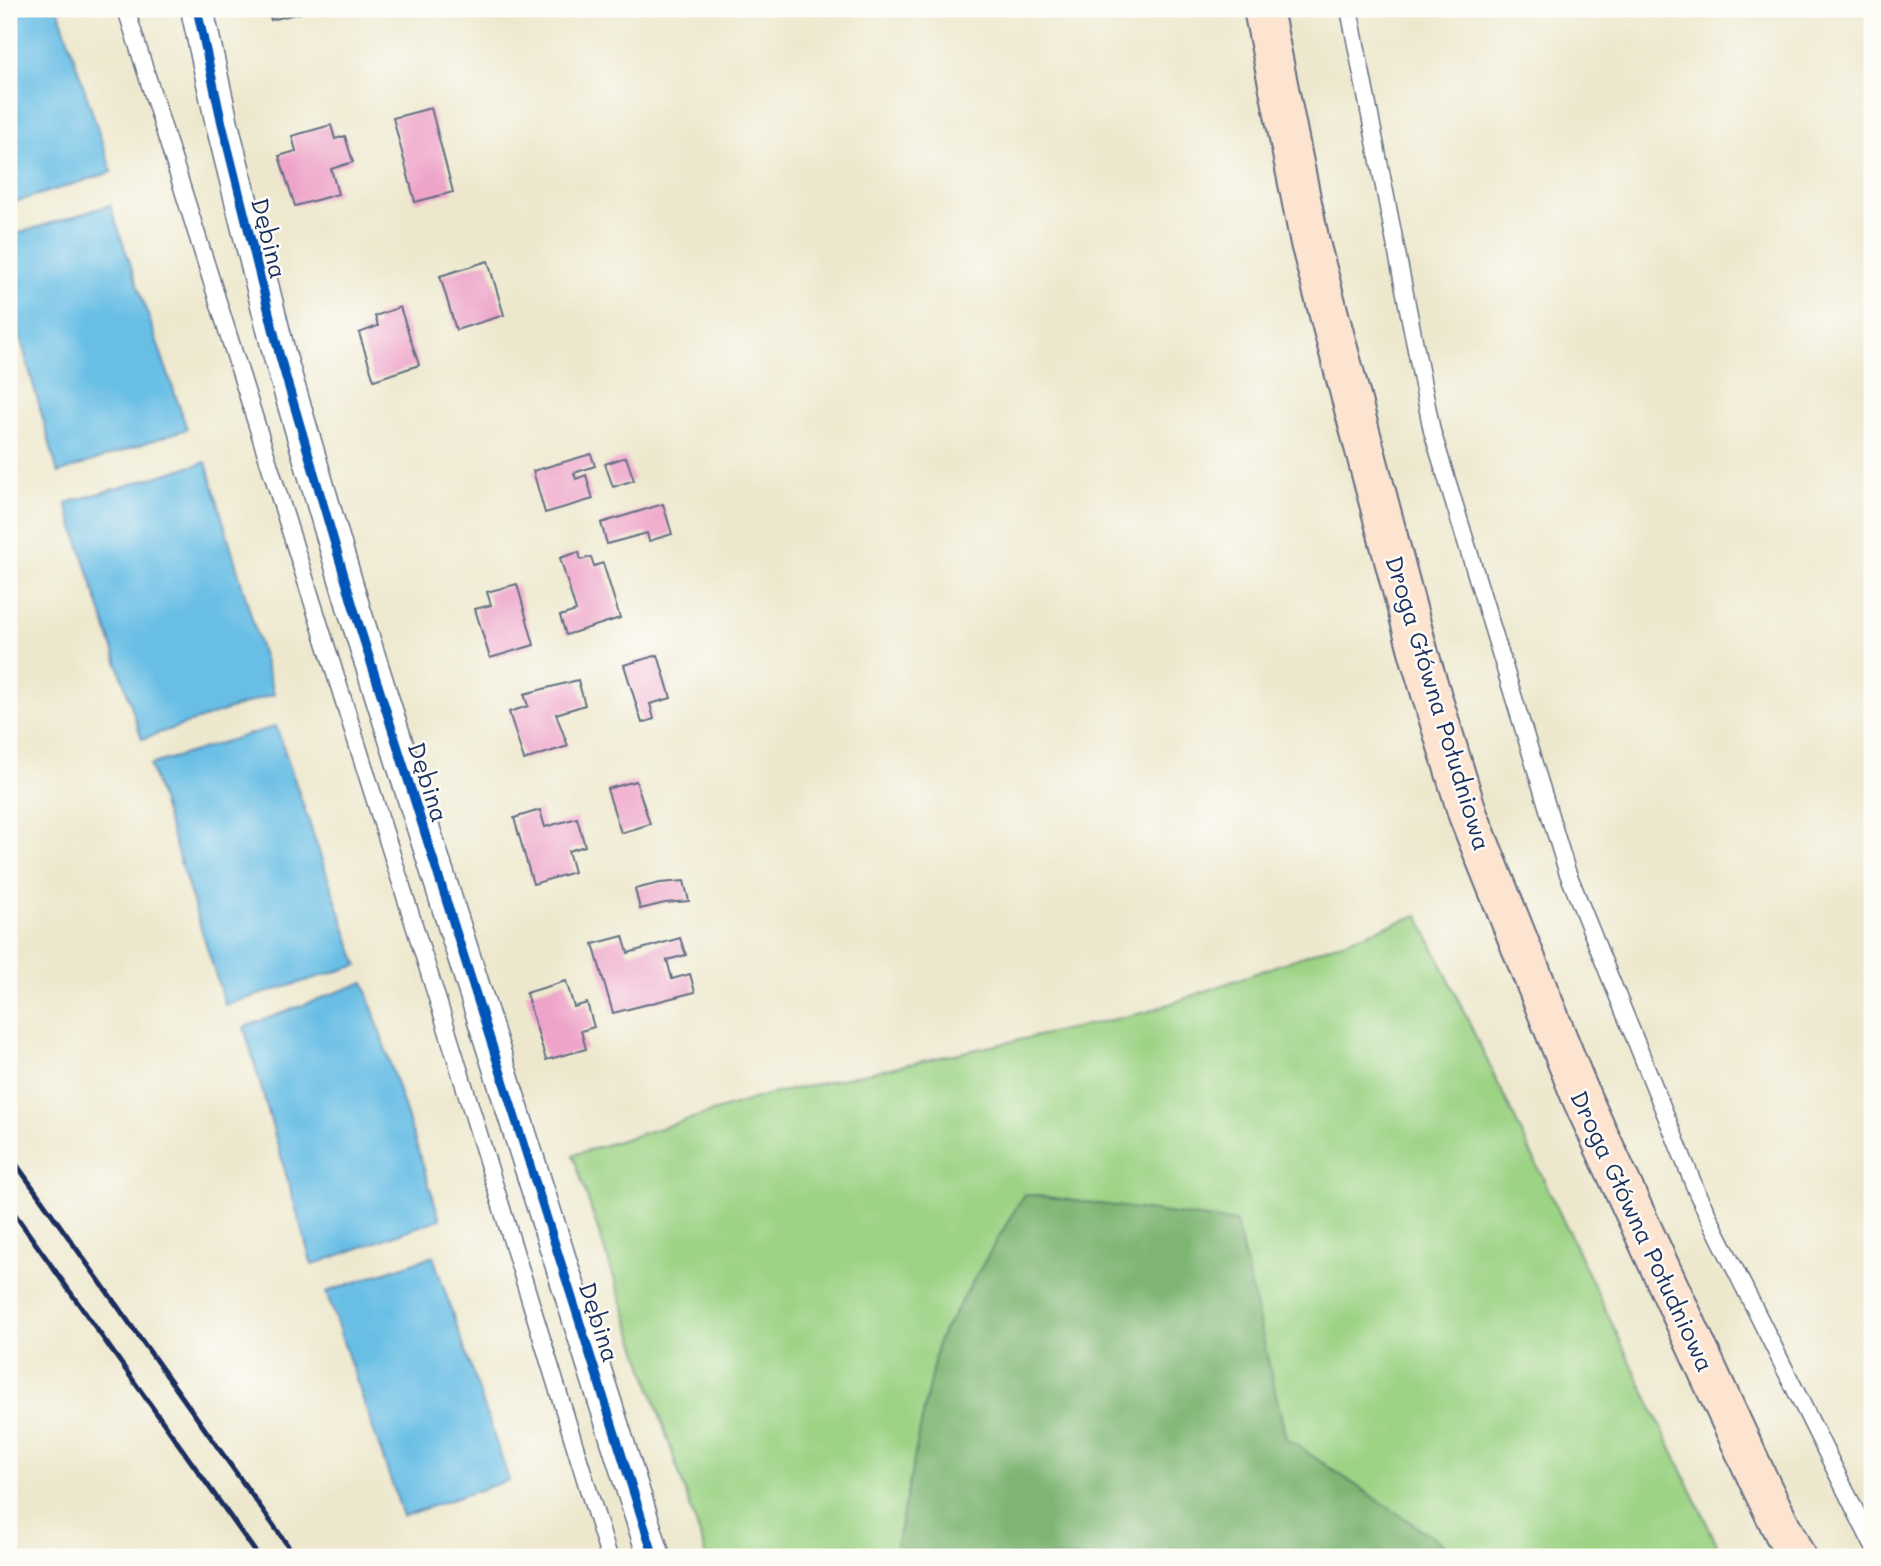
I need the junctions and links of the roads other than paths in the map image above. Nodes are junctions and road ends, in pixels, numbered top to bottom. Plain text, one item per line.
1 (126, 9) edge
2 (197, 9) edge
3 (1263, 9) edge
4 (1349, 9) edge
5 (1872, 1544) edge
6 (609, 1557) edge
7 (654, 1557) edge
8 (1796, 1557) edge

1 - 6 lane
2 - 7 street, Dębina
3 - 8 main road, Droga Główna Południowa
4 - 5 lane

